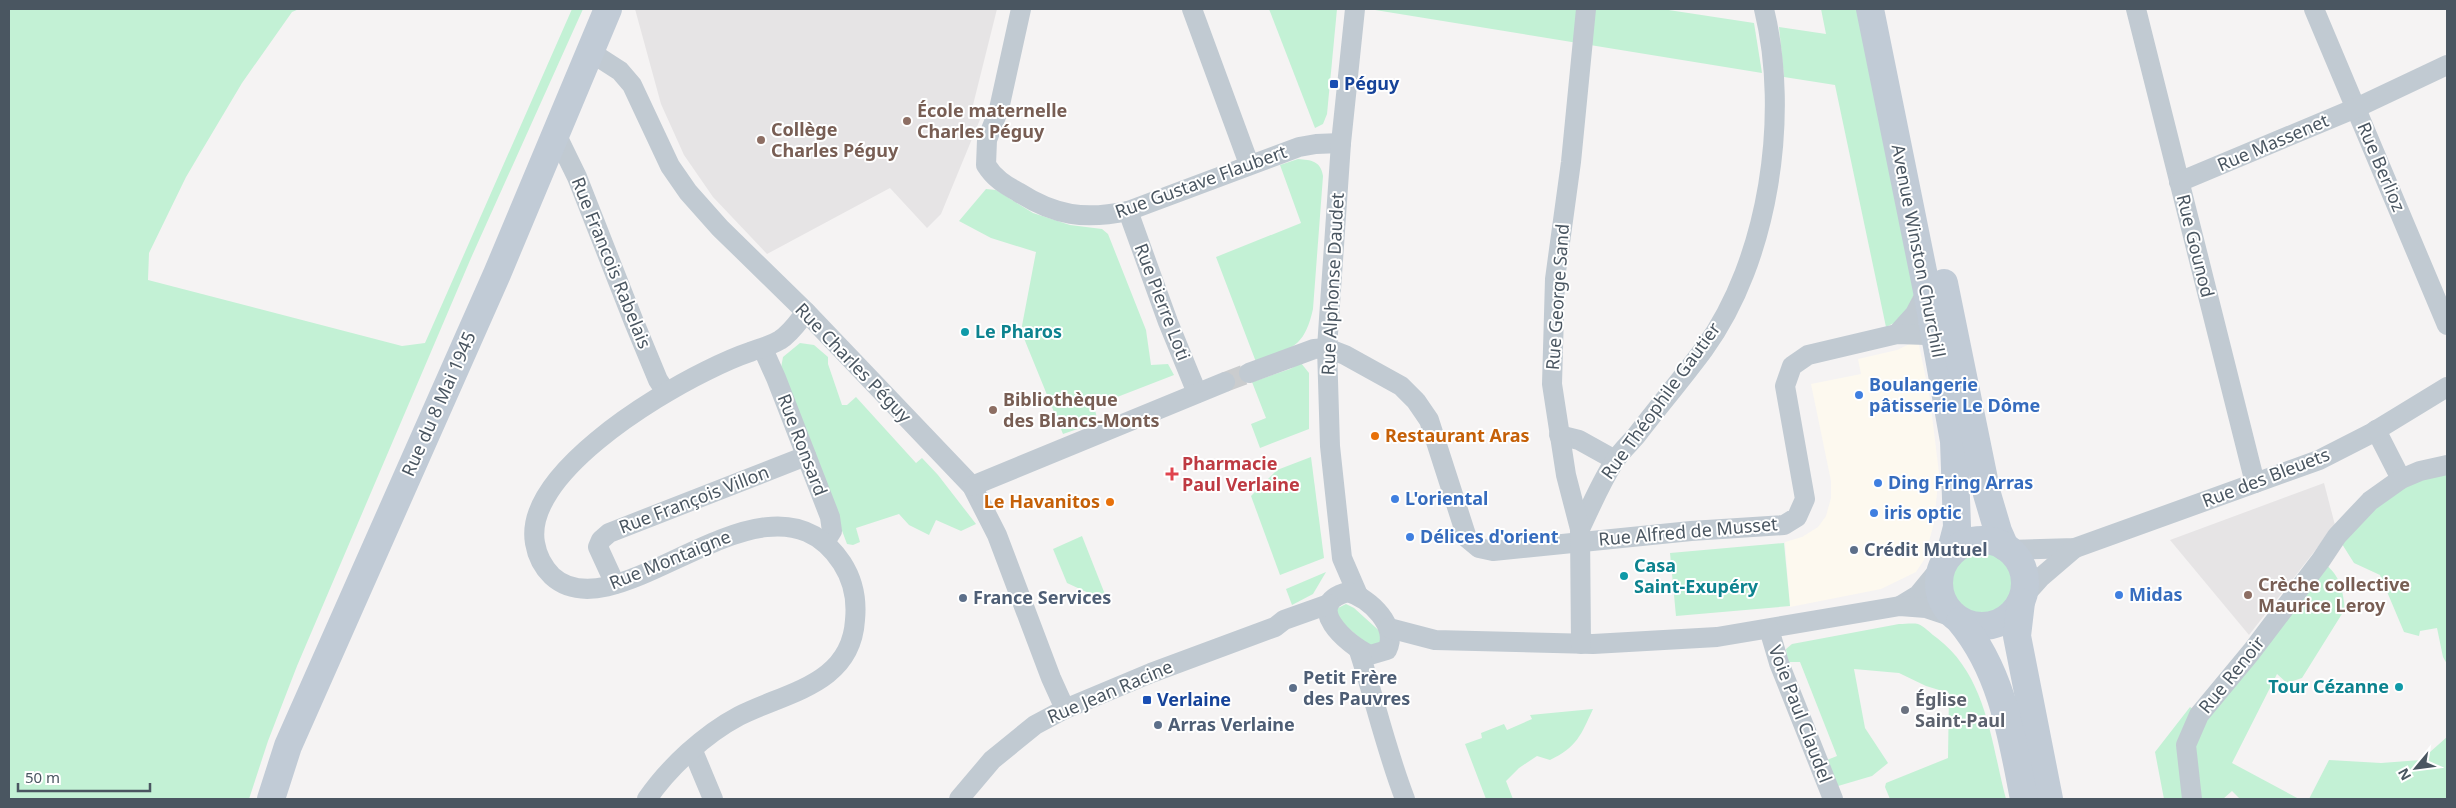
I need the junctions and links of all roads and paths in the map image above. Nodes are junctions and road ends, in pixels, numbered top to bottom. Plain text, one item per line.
1 (608, 9) edge
2 (1021, 9) edge
3 (1192, 9) edge
4 (1354, 9) edge
5 (1586, 9) edge
6 (1764, 9) edge
7 (1870, 9) edge
8 (1888, 9) edge
9 (2136, 9) edge
10 (2314, 9) edge
11 (590, 51) junction
12 (2447, 66) edge
13 (2356, 108) junction
14 (556, 134) junction
15 (1341, 143) junction
16 (1249, 164) junction
17 (2179, 182) junction
18 (1128, 211) junction
19 (1927, 291) junction
20 (806, 312) junction
21 (2447, 325) edge
22 (1897, 334) junction
23 (1936, 342) junction
24 (1327, 348) junction
25 (763, 349) junction
26 (1248, 373) tunnel mouth
27 (1225, 382) tunnel mouth
28 (2447, 387) edge
29 (666, 392) junction
30 (1197, 393) junction
31 (2376, 430) junction
32 (1559, 435) junction
33 (806, 456) junction
34 (1615, 460) junction
35 (2447, 465) edge
36 (2401, 479) junction
37 (2255, 483) junction
38 (972, 486) junction
39 (1580, 535) junction
40 (826, 542) junction
41 (2007, 548) junction
42 (2075, 548) junction
43 (1342, 558) junction
44 (1946, 560) junction
45 (615, 584) junction
46 (1358, 595) junction
47 (1333, 600) junction
48 (2022, 600) junction
49 (1900, 606) junction
50 (1284, 620) junction
51 (1958, 620) junction
52 (1333, 626) junction
53 (1389, 628) junction
54 (1769, 629) junction
55 (1435, 640) junction
56 (1581, 644) junction
57 (1359, 650) junction
58 (1384, 652) junction
59 (1374, 695) junction
60 (1065, 709) junction
61 (693, 751) junction
62 (271, 799) edge
63 (647, 799) edge
64 (713, 799) edge
65 (959, 799) edge
66 (1405, 799) edge
67 (1832, 799) edge
68 (2024, 799) edge
69 (2049, 799) edge
70 (2192, 799) edge

1 - 11 main road, Rue du 8 Mai 1945
2 - 18 street, Rue Gustave Flaubert
3 - 16 street
4 - 15 street, Rue Alphonse Daudet
5 - 32 street, Rue George Sand
6 - 34 street, Rue Théophile Gautier
7 - 19 main road, Avenue Winston Churchill
8 - 41 main road, Avenue Winston Churchill
9 - 17 street, Rue Gounod
10 - 13 street, Rue Berlioz
11 - 14 main road, Rue du 8 Mai 1945
11 - 20 street, Rue Charles Péguy
12 - 13 street, Rue Massenet
13 - 17 street, Rue Massenet
13 - 21 street, Rue Berlioz
14 - 29 street, Rue Francois Rabelais
14 - 62 main road, Rue du 8 Mai 1945
15 - 16 street, Rue Gustave Flaubert
15 - 24 street, Rue Alphonse Daudet
16 - 18 street, Rue Gustave Flaubert
17 - 37 street, Rue Gounod
18 - 30 street, Rue Pierre Loti
19 - 22 street
19 - 23 main road, Avenue Winston Churchill
20 - 25 street, Rue Montaigne
20 - 38 street, Rue Charles Péguy
22 - 23 street, Rue Alfred de Musset
22 - 39 street, Rue Alfred de Musset
23 - 44 main road, Avenue Winston Churchill
24 - 26 street
24 - 39 street, Rue Alfred de Musset
24 - 43 street, Rue Alphonse Daudet
25 - 29 street, Rue Montaigne
25 - 33 street, Rue Ronsard
27 - 30 street
28 - 31 street, Rue des Bleuets
29 - 45 street, Rue Montaigne
30 - 38 street
31 - 36 street
31 - 37 street, Rue des Bleuets
32 - 34 street
32 - 39 street, Rue George Sand
33 - 40 street, Rue Ronsard
33 - 45 street, Rue François Villon
34 - 39 street, Rue Théophile Gautier
35 - 36 street, Rue Renoir
36 - 70 street, Rue Renoir
37 - 42 street, Rue des Bleuets
38 - 60 street, Rue Charles Péguy
39 - 56 street, Rue George Sand
40 - 45 street, Rue Montaigne
40 - 61 street, Rue Montaigne
41 - 42 street, Rue des Bleuets
41 - 44 main road
41 - 48 main road
42 - 48 street, Rue des Bleuets
43 - 46 street, Rue Alphonse Daudet
43 - 47 street, Rue Alphonse Daudet
44 - 49 street
44 - 51 main road
46 - 47 street, Rue Jean Racine
46 - 53 street
47 - 50 street, Rue Jean Racine
47 - 52 street, Rue Alphonse Daudet
48 - 51 main road
48 - 69 main road
49 - 51 street
49 - 54 street
50 - 52 street, Rue Jean Racine
50 - 60 street, Rue Jean Racine
51 - 68 main road
52 - 57 street
53 - 55 street
53 - 58 street
54 - 56 street
54 - 67 street, Voie Paul Claudel
55 - 56 street
55 - 58 street
57 - 58 street
57 - 59 street
58 - 59 street
59 - 66 street
60 - 65 street, Rue Jean Racine
61 - 63 street, Rue Montaigne
61 - 64 street

